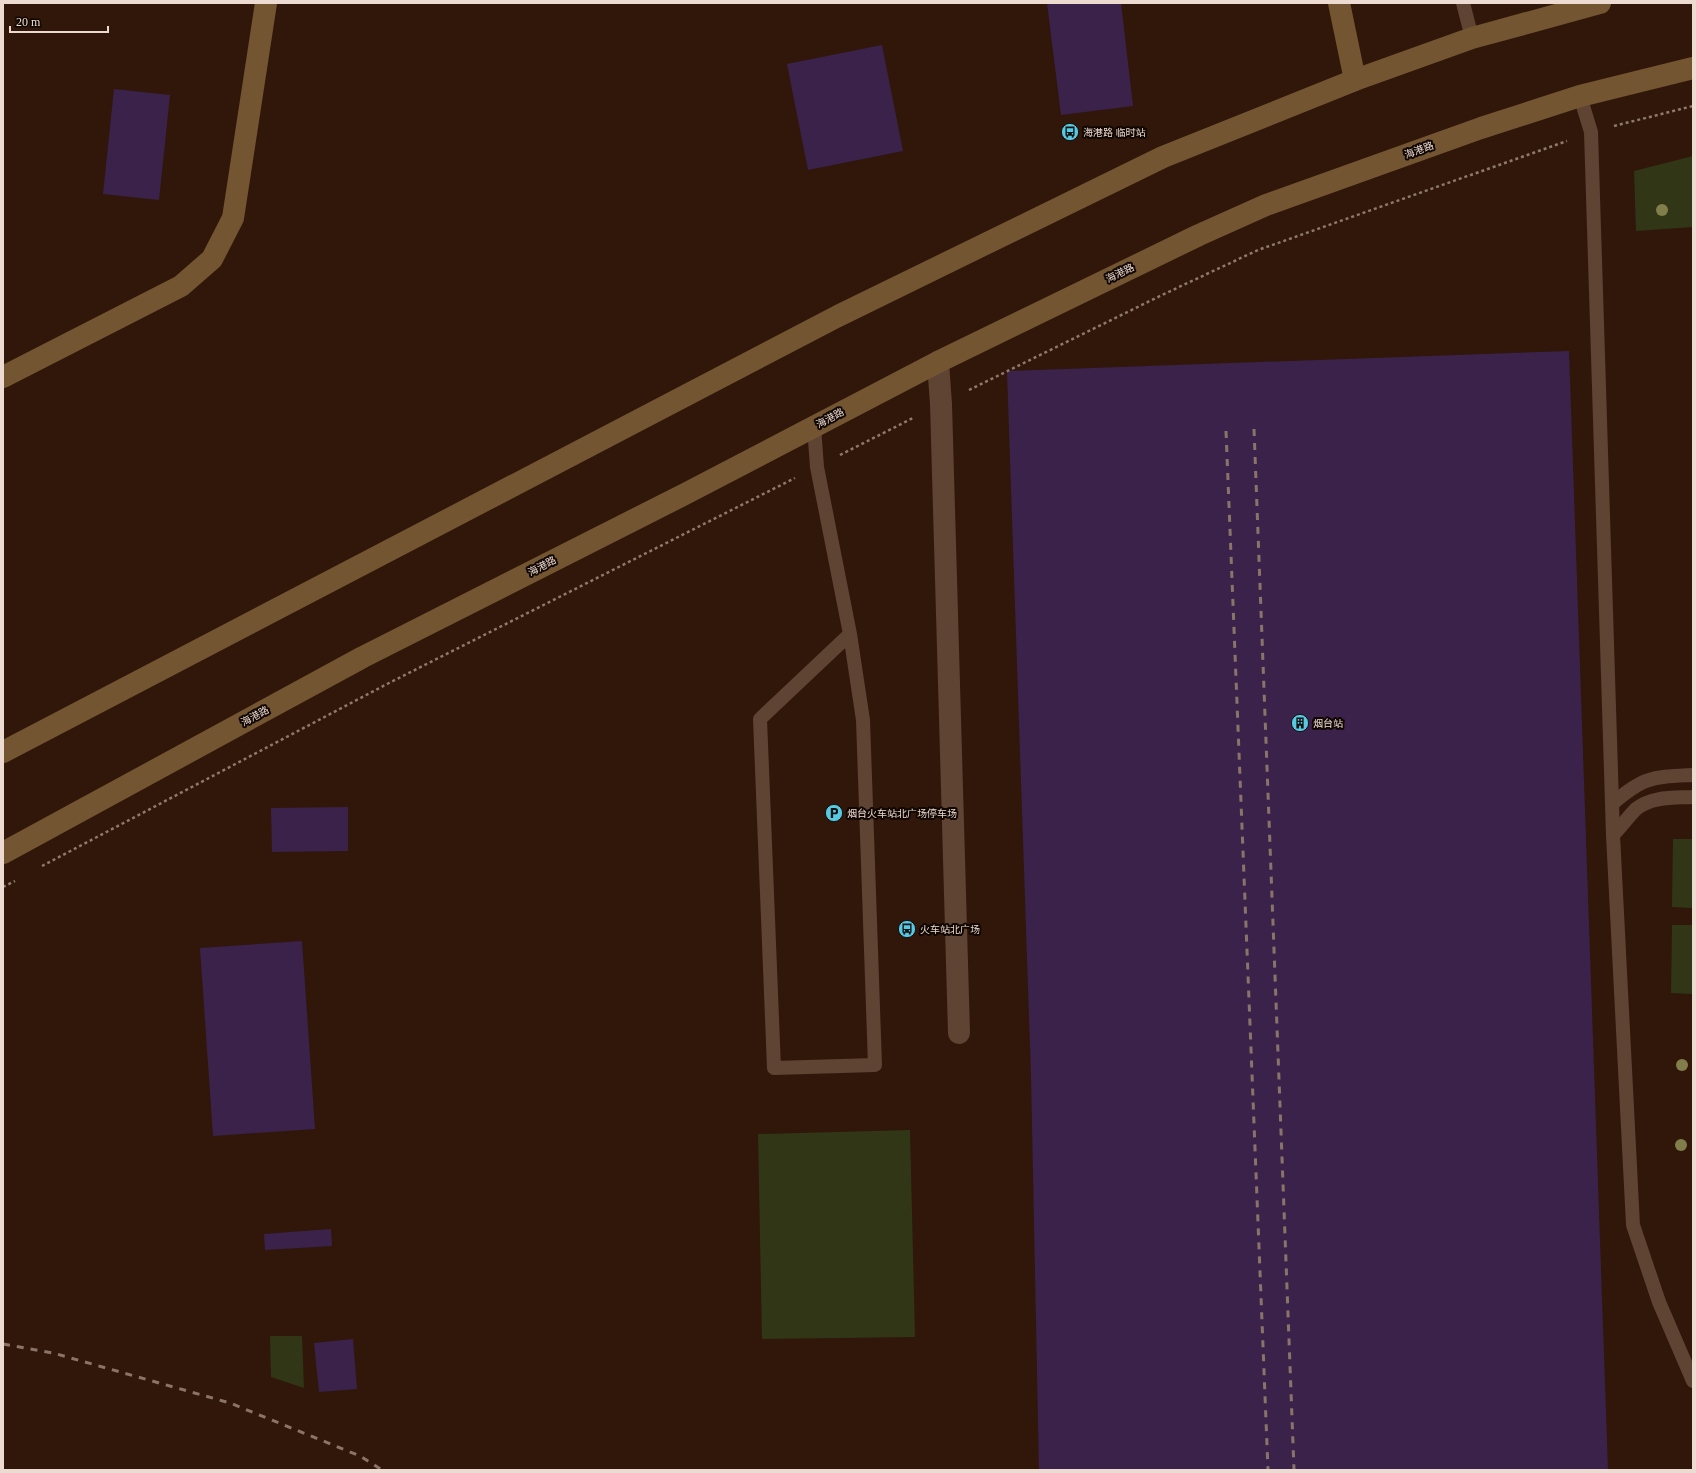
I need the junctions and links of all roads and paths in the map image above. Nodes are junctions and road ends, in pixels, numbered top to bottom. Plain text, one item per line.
1 (266, 3) edge
2 (1339, 3) edge
3 (1463, 3) edge
4 (1600, 3) edge
5 (1472, 38) junction
6 (1693, 68) edge
7 (1355, 80) junction
8 (1580, 96) junction
9 (938, 362) junction
10 (3, 377) edge
11 (814, 427) junction
12 (850, 634) junction
13 (3, 752) edge
14 (1693, 776) edge
15 (1693, 797) edge
16 (1612, 804) junction
17 (1613, 835) junction
18 (3, 853) edge
19 (959, 1033) dead end
20 (1693, 1381) edge

1 - 10 main road
2 - 7 main road
3 - 5 lane
4 - 5 main road
5 - 7 main road
6 - 8 main road, 海港路
7 - 13 main road
8 - 9 main road, 海港路
8 - 16 lane
9 - 11 main road, 海港路
9 - 19 street
11 - 12 lane
11 - 18 main road, 海港路
12 - 12 lane
14 - 16 lane
15 - 17 lane
16 - 17 lane
17 - 20 lane

